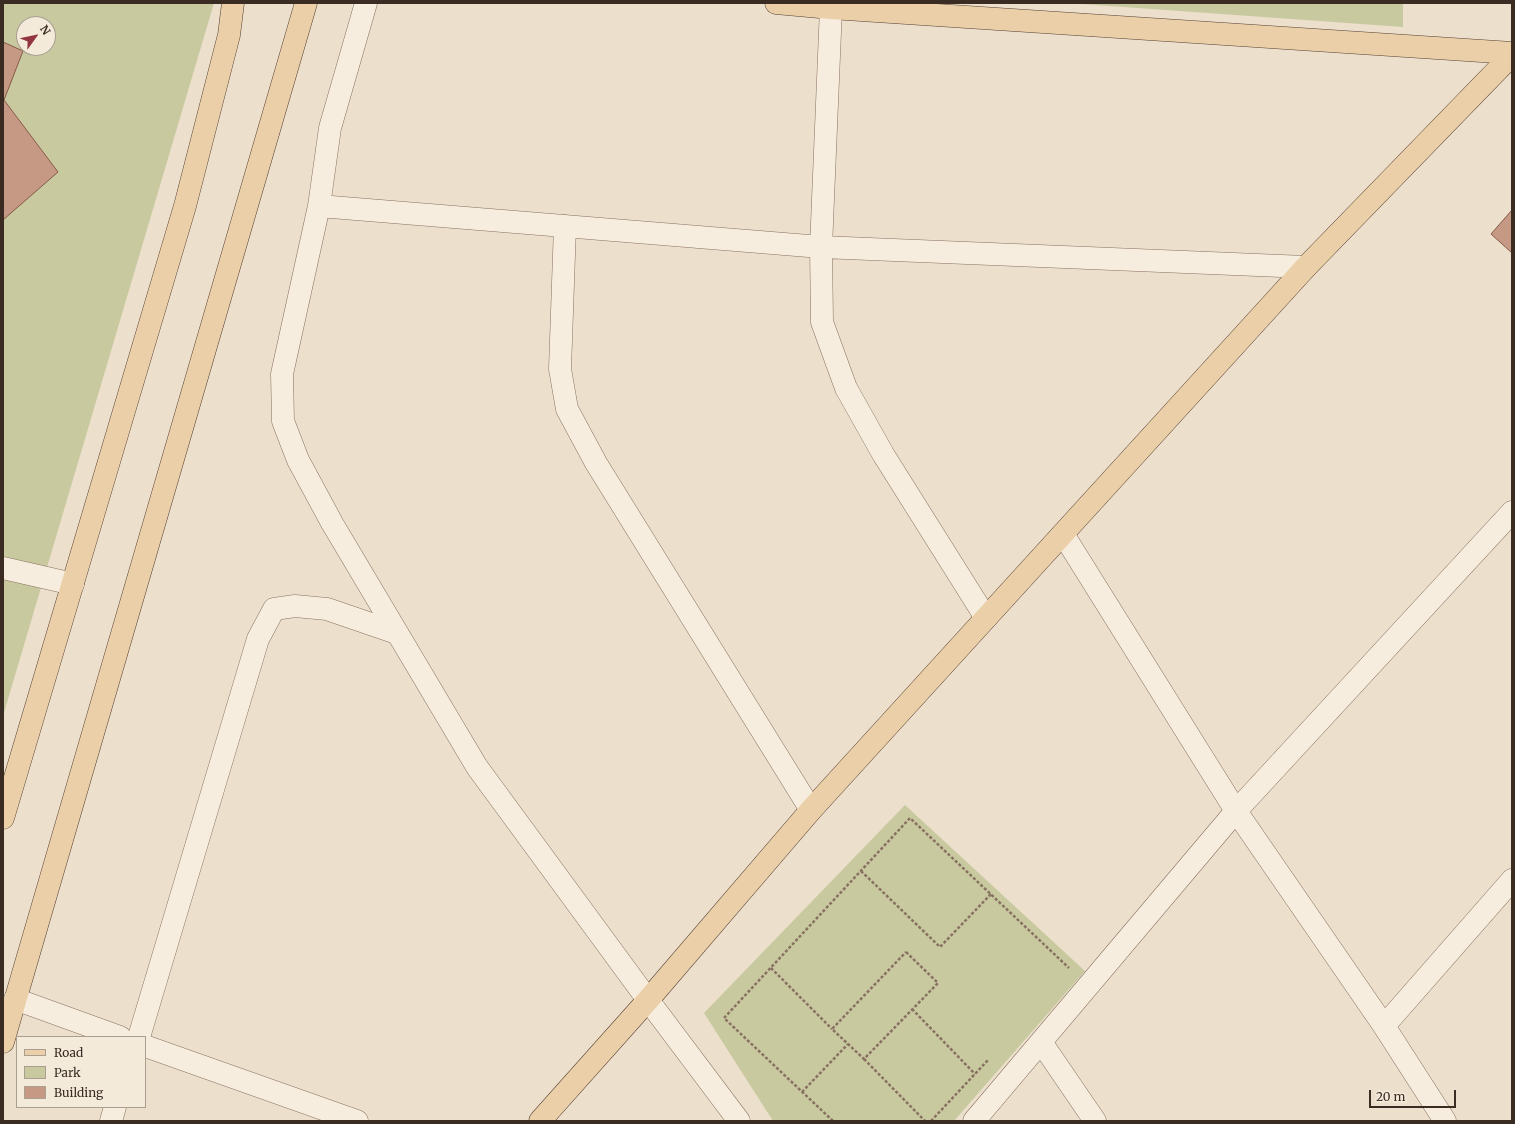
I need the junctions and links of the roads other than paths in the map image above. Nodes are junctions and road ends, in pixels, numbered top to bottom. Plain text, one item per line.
1 (233, 3) edge
2 (306, 3) edge
3 (366, 3) edge
4 (776, 3) edge
5 (831, 8) junction
6 (1512, 54) edge
7 (319, 206) junction
8 (565, 226) junction
9 (821, 247) junction
10 (1306, 267) junction
11 (1512, 512) edge
12 (1063, 534) junction
13 (3, 568) edge
14 (73, 584) junction
15 (986, 618) junction
16 (397, 633) junction
17 (811, 810) junction
18 (1236, 811) junction
19 (3, 818) edge
20 (1512, 880) edge
21 (16, 999) junction
22 (648, 1000) junction
23 (1384, 1026) junction
24 (117, 1036) edge
25 (139, 1036) edge
26 (3, 1042) edge
27 (1041, 1042) junction
28 (146, 1046) edge
29 (115, 1108) edge
30 (110, 1121) edge
31 (357, 1121) edge
32 (540, 1121) edge
33 (739, 1121) edge
34 (974, 1121) edge
35 (1095, 1121) edge
36 (1445, 1121) edge

1 - 14 main road
2 - 21 main road
3 - 7 street
4 - 5 main road
5 - 6 main road
5 - 9 street
6 - 10 main road
7 - 8 street
7 - 16 street
8 - 9 street
8 - 17 street
9 - 10 street
9 - 15 street
10 - 12 main road
11 - 18 street
12 - 15 main road
12 - 18 street
13 - 14 street
14 - 19 main road
15 - 17 main road
16 - 22 street
16 - 25 street
17 - 22 main road
18 - 23 street
18 - 27 street
20 - 23 street
21 - 24 street
21 - 26 main road
22 - 32 main road
22 - 33 street
23 - 36 street
27 - 34 street
27 - 35 street
28 - 31 street
29 - 30 street

